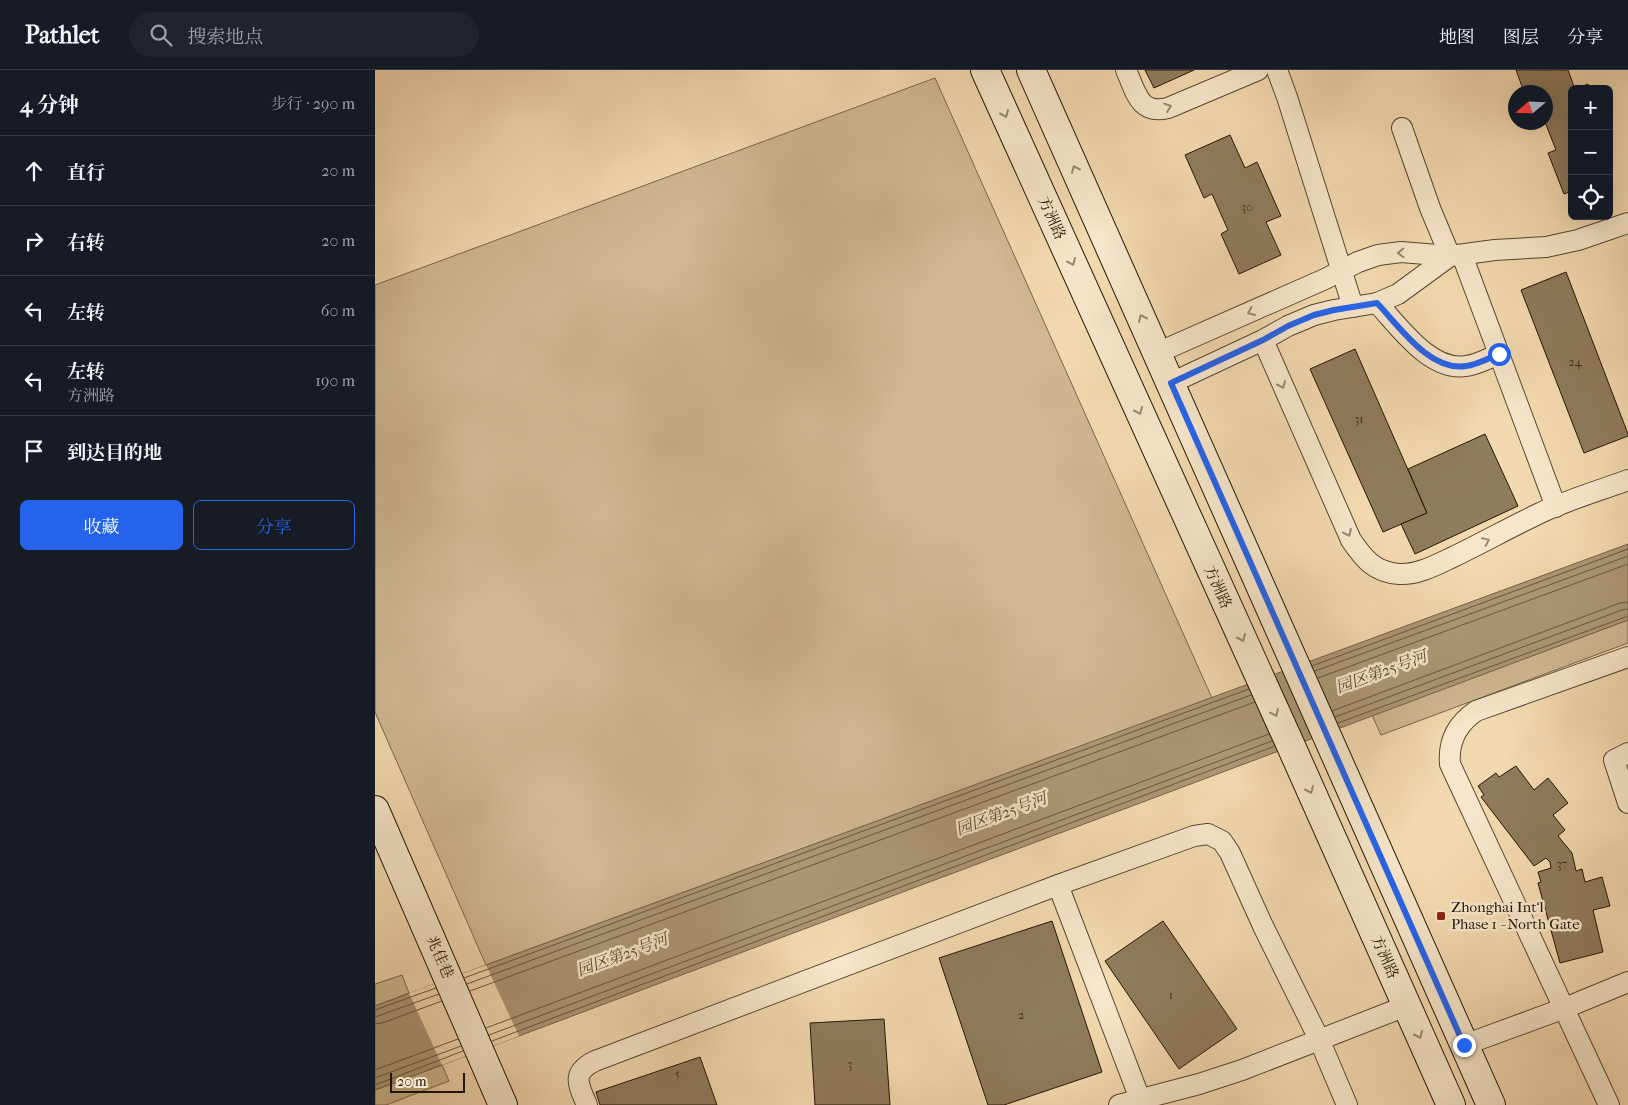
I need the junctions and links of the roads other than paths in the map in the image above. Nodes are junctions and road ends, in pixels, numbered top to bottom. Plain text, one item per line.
1 (985, 70) edge
2 (1031, 70) edge
3 (1126, 70) edge
4 (1258, 70) edge
5 (1277, 70) edge
6 (1402, 128) dead end
7 (1628, 222) edge
8 (1456, 255) junction
9 (1342, 269) junction
10 (1377, 303) junction
11 (1353, 306) junction
12 (1263, 340) junction
13 (1157, 353) junction
14 (1499, 354) junction
15 (1171, 383) junction
16 (1628, 480) edge
17 (1557, 507) junction
18 (1628, 657) edge
19 (1628, 753) edge
20 (1628, 803) edge
21 (375, 810) edge
22 (1058, 885) junction
23 (1628, 982) edge
24 (1407, 1006) junction
25 (1565, 1008) junction
26 (1319, 1039) junction
27 (1464, 1045) junction
28 (1140, 1099) junction
29 (503, 1105) edge
30 (587, 1105) edge
31 (1119, 1105) edge
32 (1347, 1105) edge
33 (1451, 1105) edge
34 (1491, 1105) edge
35 (1609, 1105) edge

1 -> 24 main road, 方洲路
13 -> 2 main road
3 -> 4 street
5 - 9 street
6 - 8 street
7 - 8 street
8 -> 9 street
8 - 10 street
8 - 14 street
9 - 11 street
9 -> 13 street
10 - 11 street
10 - 14 street
11 - 12 street
12 - 15 street
12 -> 17 street
13 - 15 main road
14 - 17 street
15 - 27 main road
16 - 17 street
18 - 25 street
19 - 20 street
21 - 29 main road, 兆佳巷
22 - 26 street
22 - 28 street
22 - 30 street
23 - 25 street
24 - 26 street
24 -> 33 main road, 方洲路
25 - 27 street
25 - 35 street
26 - 28 street
26 - 32 street
27 - 34 main road
28 - 31 street

